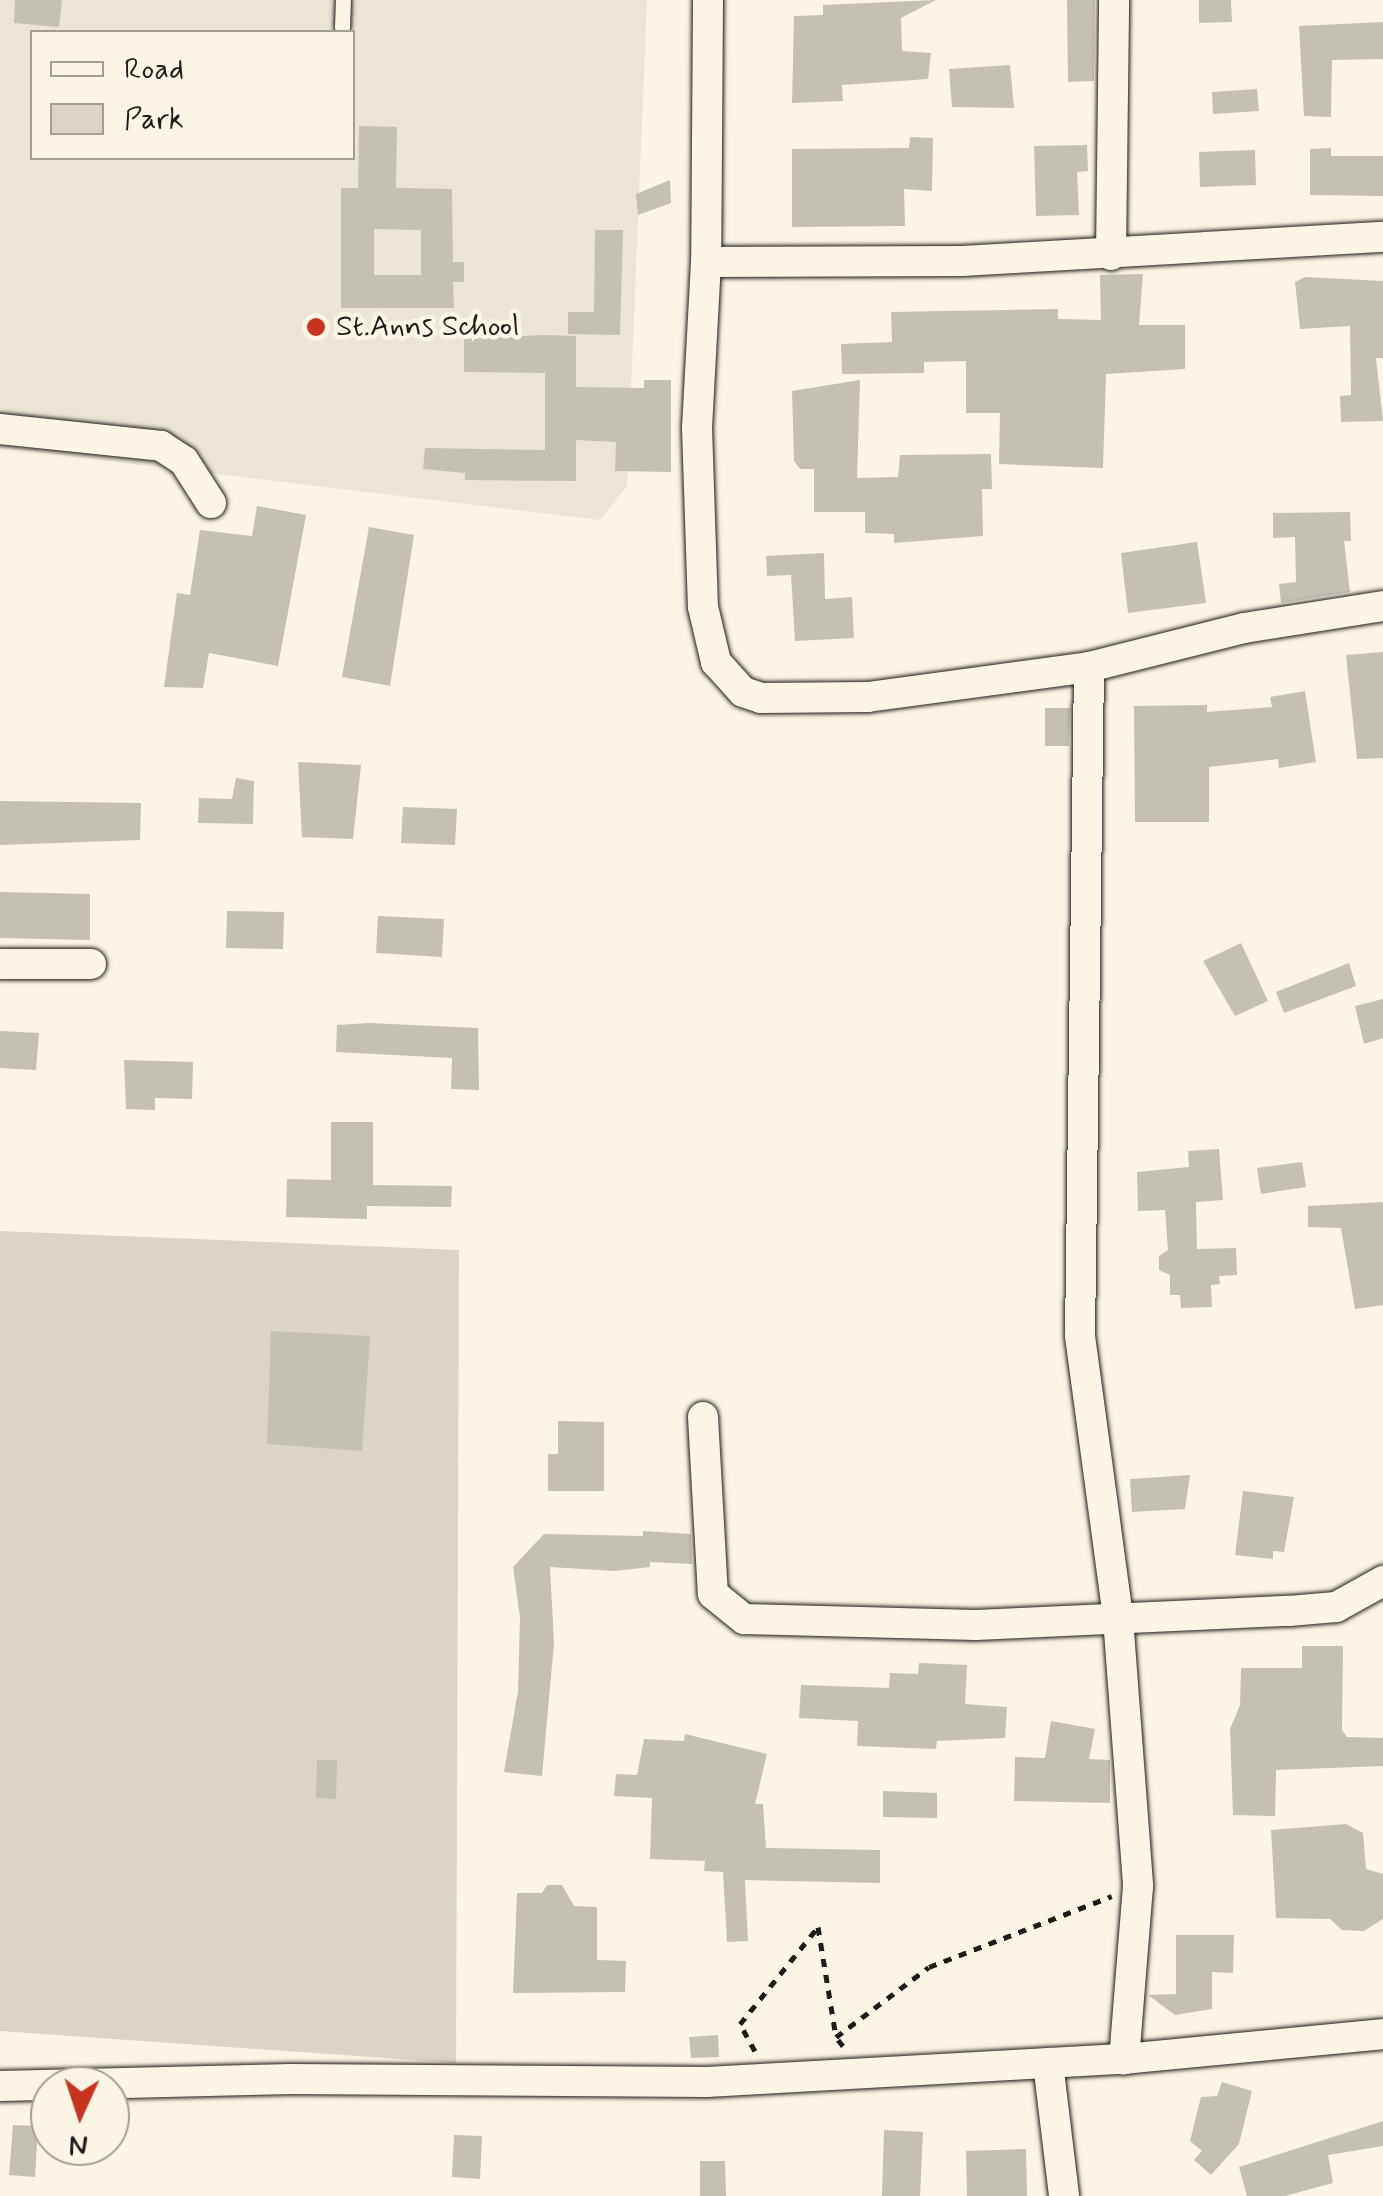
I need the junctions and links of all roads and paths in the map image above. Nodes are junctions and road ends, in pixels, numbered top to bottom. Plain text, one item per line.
1 (343, 0) edge
2 (708, 0) edge
3 (1114, 0) edge
4 (342, 27) dead end
5 (1383, 237) edge
6 (1111, 254) junction
7 (706, 262) junction
8 (0, 430) edge
9 (211, 503) dead end
10 (1383, 606) edge
11 (1089, 667) junction
12 (0, 964) edge
13 (91, 964) dead end
14 (704, 1417) dead end
15 (1383, 1580) edge
16 (1118, 1618) junction
17 (1138, 1886) junction
18 (1383, 2034) edge
19 (836, 2037) junction
20 (1124, 2058) junction
21 (1048, 2063) junction
22 (866, 2073) junction
23 (770, 2079) junction
24 (0, 2086) edge
25 (1064, 2196) edge

1 - 4 lane
2 - 7 street
3 - 6 street
5 - 6 street
6 - 7 street
7 - 11 street
8 - 9 street
10 - 11 street
11 - 16 street
12 - 13 street
14 - 16 street
15 - 16 street
16 - 17 street
17 - 19 path
17 - 20 street
18 - 20 street
19 - 22 path
19 - 23 path
20 - 21 street
21 - 22 street
21 - 25 street
22 - 23 street
23 - 24 street

